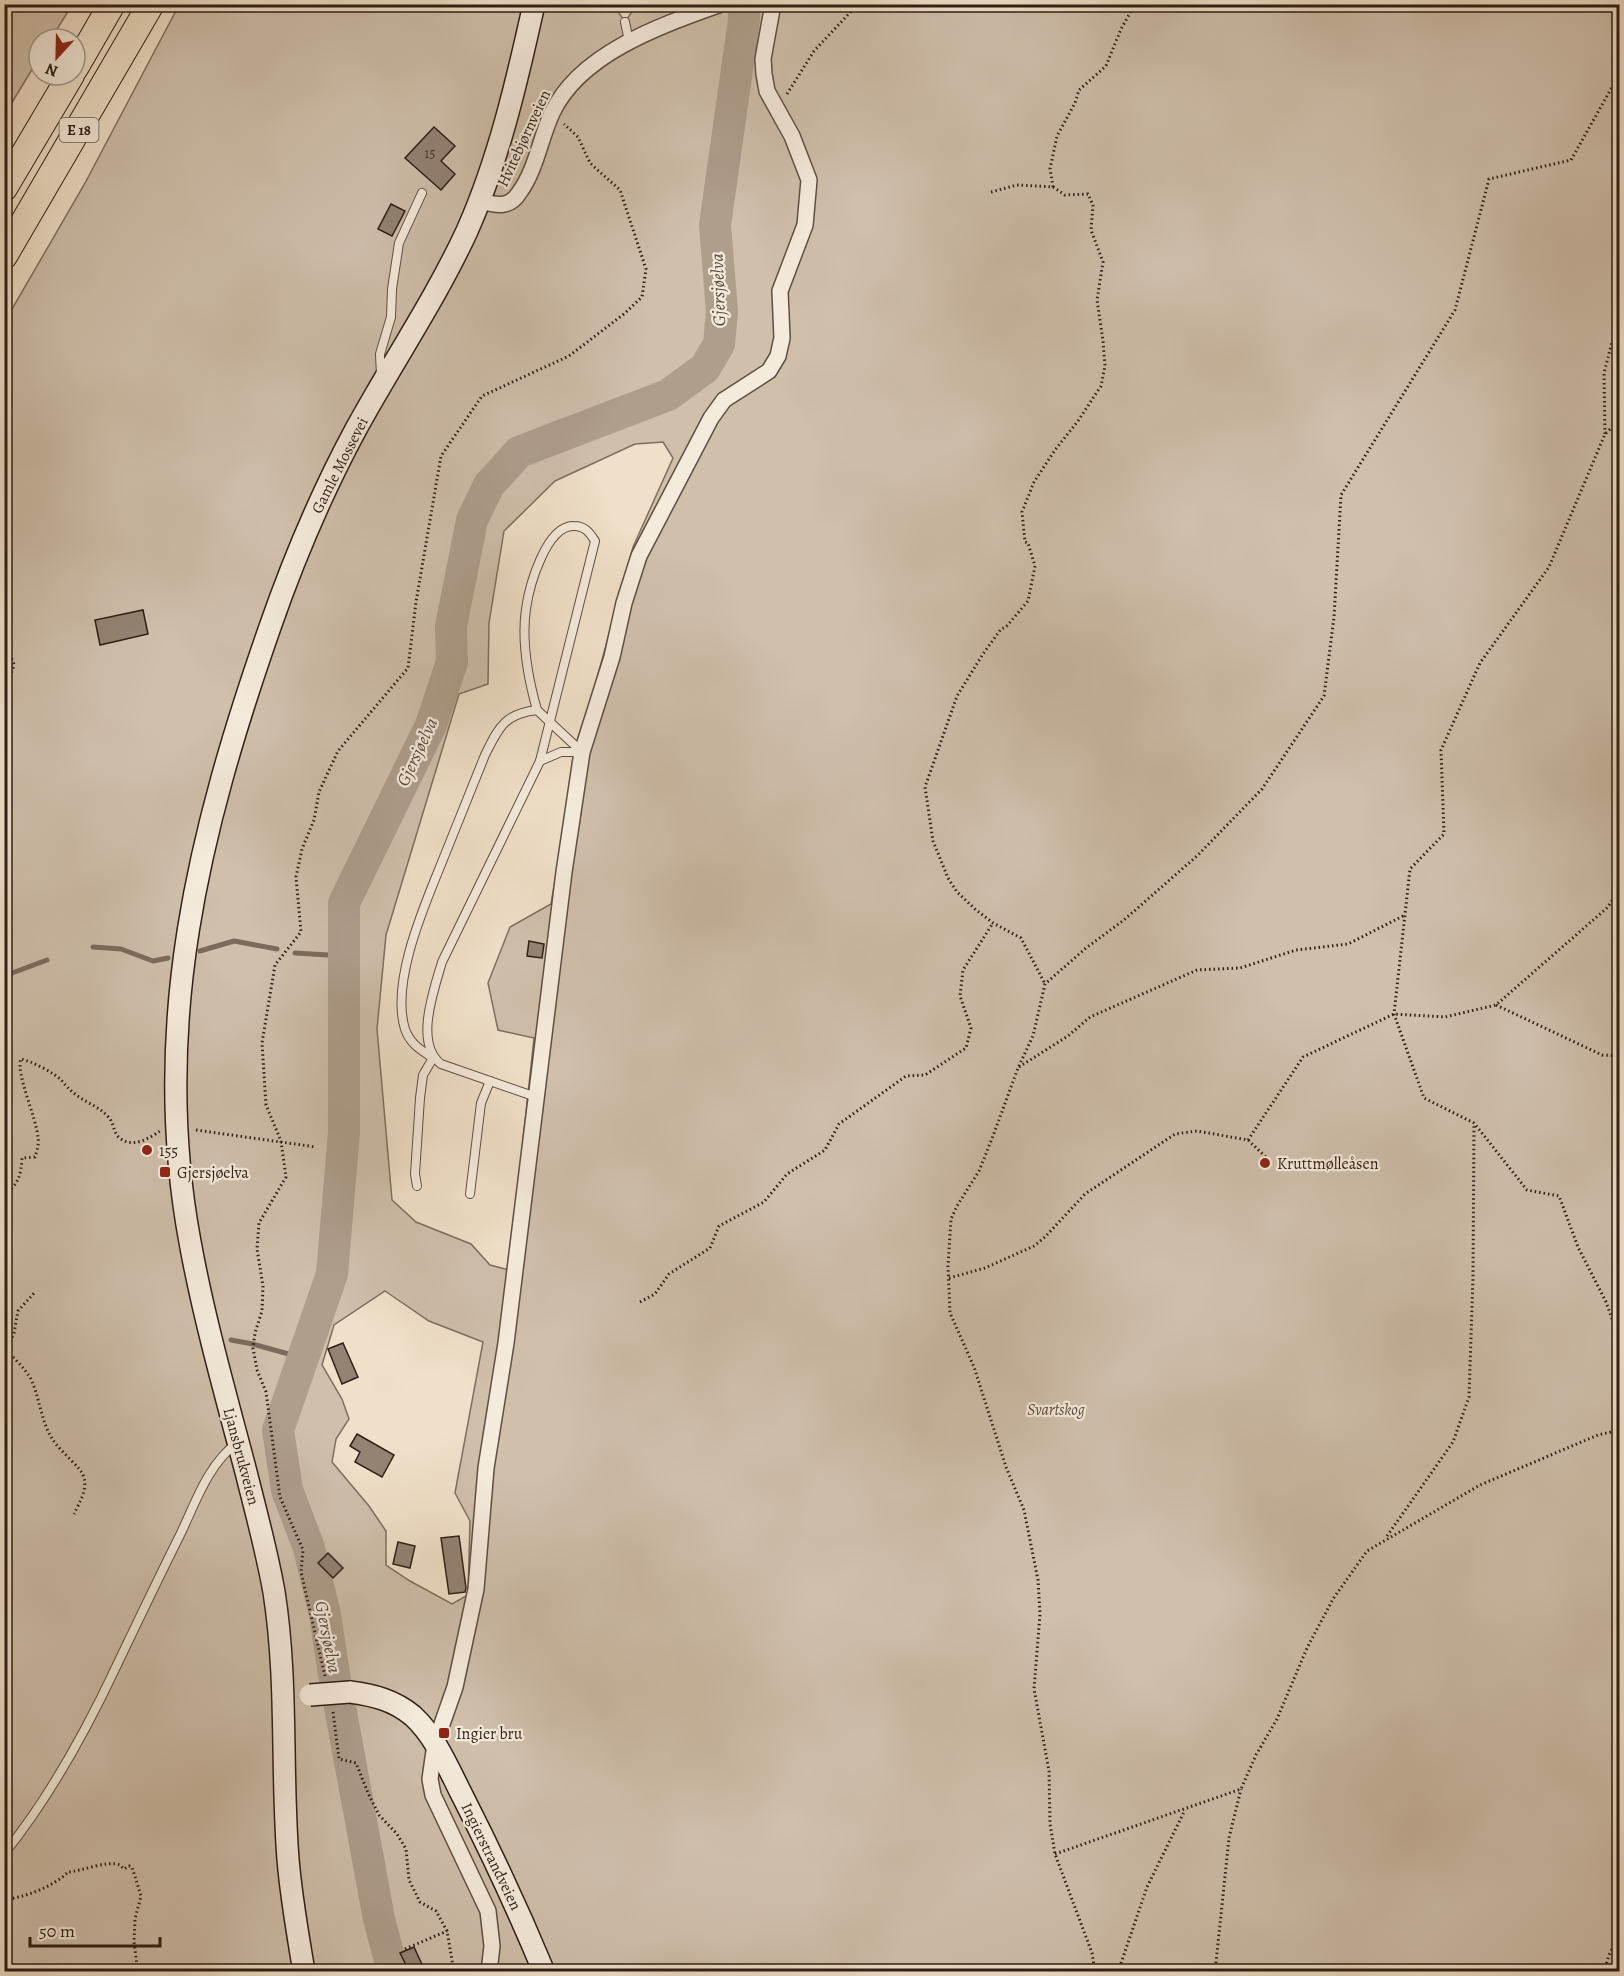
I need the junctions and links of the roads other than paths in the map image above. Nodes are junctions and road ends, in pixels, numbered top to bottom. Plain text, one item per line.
1 (112, 4) edge
2 (151, 4) edge
3 (534, 4) edge
4 (720, 4) edge
5 (773, 4) edge
6 (625, 22) dead end
7 (629, 41) junction
8 (87, 47) edge
9 (64, 87) edge
10 (4, 188) edge
11 (422, 193) dead end
12 (479, 201) junction
13 (4, 255) edge
14 (382, 383) junction
15 (537, 710) junction
16 (550, 721) junction
17 (582, 752) junction
18 (540, 761) junction
19 (186, 943) joint
20 (433, 1058) junction
21 (490, 1082) junction
22 (536, 1097) junction
23 (417, 1186) dead end
24 (471, 1194) dead end
25 (238, 1442) junction
26 (283, 1698) junction
27 (435, 1744) junction
28 (4, 1854) edge
29 (304, 1971) edge
30 (489, 1971) edge
31 (544, 1971) edge

1 - 8 highway
2 - 13 highway, E 18
3 - 12 main road, Gamle Mossevei
4 - 7 street, Hvitebjørnveien
5 - 17 street
6 - 7 lane
7 - 12 street, Hvitebjørnveien
9 - 10 highway, E 18
11 - 14 lane
12 - 14 main road, Gamle Mossevei
14 - 19 main road, Gamle Mossevei
15 - 16 lane
15 - 16 lane
15 - 20 lane
16 - 17 lane
16 - 18 lane
17 - 18 lane
17 - 22 street
18 - 20 lane
19 - 25 main road, Ljansbrukveien
20 - 21 lane
20 - 23 lane
21 - 22 lane
21 - 24 lane
22 - 27 street
25 - 26 main road, Ljansbrukveien
25 - 28 lane
26 - 27 main road, Ingierstrandveien, bridge
26 - 29 main road, Ljansbrukveien
27 - 30 street, Ingierstrandveien
27 - 31 main road, Ingierstrandveien

